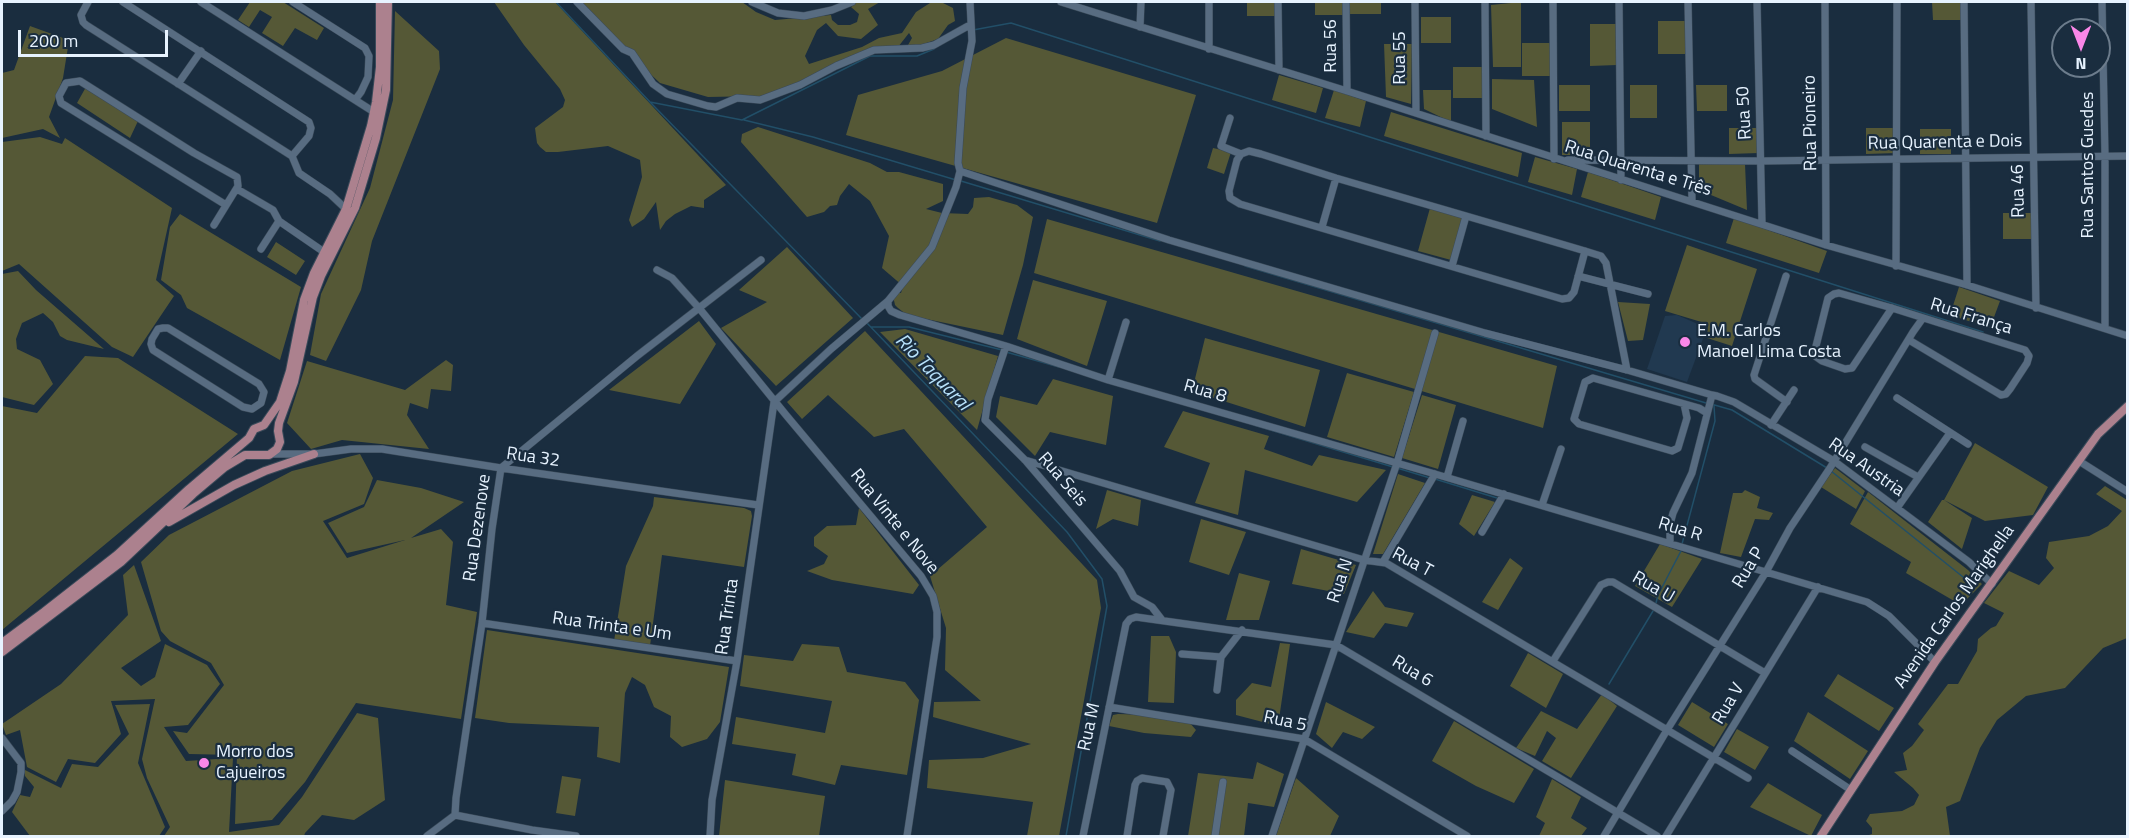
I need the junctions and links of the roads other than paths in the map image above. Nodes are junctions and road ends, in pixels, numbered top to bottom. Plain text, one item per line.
1 (88, 2) edge
2 (123, 2) edge
3 (201, 2) edge
4 (293, 2) edge
5 (380, 2) edge
6 (388, 2) edge
7 (577, 2) edge
8 (752, 2) edge
9 (852, 2) edge
10 (970, 2) edge
11 (1061, 2) edge
12 (1141, 2) edge
13 (1209, 2) edge
14 (1278, 2) edge
15 (1346, 2) edge
16 (1415, 2) edge
17 (1485, 2) edge
18 (1553, 2) edge
19 (1619, 2) edge
20 (1688, 2) edge
21 (1757, 2) edge
22 (1825, 2) edge
23 (1897, 2) edge
24 (1964, 2) edge
25 (2031, 2) edge
26 (2102, 2) edge
27 (1070, 3) edge
28 (1140, 27) junction
29 (971, 32) junction
30 (1209, 49) junction
31 (201, 51) junction
32 (1278, 70) junction
33 (178, 84) junction
34 (1347, 91) junction
35 (355, 100) junction
36 (374, 112) junction
37 (1416, 113) junction
38 (1230, 118) dead end
39 (1486, 136) junction
40 (1240, 154) junction
41 (292, 156) junction
42 (2105, 156) junction
43 (2127, 156) edge
44 (2033, 157) junction
45 (1897, 158) junction
46 (1965, 158) junction
47 (1557, 160) junction
48 (1621, 160) junction
49 (1692, 160) junction
50 (1827, 160) junction
51 (1762, 161) junction
52 (960, 171) junction
53 (1336, 178) junction
54 (1621, 180) junction
55 (237, 189) junction
56 (1692, 201) junction
57 (226, 205) junction
58 (346, 209) junction
59 (1466, 216) junction
60 (279, 221) junction
61 (1762, 223) junction
62 (214, 225) dead end
63 (1322, 227) junction
64 (1826, 245) junction
65 (261, 249) dead end
66 (1585, 251) junction
67 (324, 252) junction
68 (761, 260) dead end
69 (1452, 266) junction
70 (1896, 266) junction
71 (657, 270) dead end
72 (1578, 276) junction
73 (1786, 276) dead end
74 (1608, 283) junction
75 (1966, 285) junction
76 (1647, 294) dead end
77 (888, 301) junction
78 (699, 308) junction
79 (1892, 308) junction
80 (2036, 308) junction
81 (1909, 314) junction
82 (1923, 318) junction
83 (1126, 322) dead end
84 (2105, 328) junction
85 (1913, 332) junction
86 (1435, 333) dead end
87 (2127, 336) edge
88 (1909, 340) junction
89 (1005, 350) junction
90 (1628, 370) junction
91 (1108, 380) junction
92 (1794, 390) dead end
93 (1711, 398) junction
94 (1897, 398) dead end
95 (774, 402) junction
96 (1787, 402) junction
97 (261, 403) junction
98 (1684, 404) junction
99 (2127, 406) edge
100 (276, 408) junction
101 (1699, 408) junction
102 (1708, 411) junction
103 (1687, 418) junction
104 (1463, 421) dead end
105 (1772, 424) junction
106 (264, 425) junction
107 (1950, 433) junction
108 (279, 435) junction
109 (249, 438) junction
110 (1968, 444) dead end
111 (1865, 447) dead end
112 (1561, 449) dead end
113 (304, 454) junction
114 (314, 454) junction
115 (262, 455) junction
116 (1025, 460) junction
117 (2079, 461) junction
118 (1832, 464) junction
119 (1396, 466) junction
120 (501, 468) junction
121 (1433, 477) junction
122 (1447, 477) junction
123 (1918, 477) junction
124 (2127, 492) edge
125 (1504, 494) junction
126 (758, 505) junction
127 (1542, 505) junction
128 (1897, 508) junction
129 (1482, 532) dead end
130 (149, 536) junction
131 (1670, 543) junction
132 (1364, 560) junction
133 (1383, 562) junction
134 (1766, 572) junction
135 (1992, 584) junction
136 (1818, 587) junction
137 (1162, 620) junction
138 (482, 623) junction
139 (1126, 624) joint
140 (1242, 630) junction
141 (2, 643) edge
142 (1336, 645) junction
143 (1719, 645) junction
144 (2, 652) edge
145 (1182, 654) dead end
146 (1221, 657) junction
147 (737, 661) junction
148 (1553, 661) junction
149 (1935, 662) junction
150 (1765, 673) junction
151 (1217, 690) dead end
152 (1109, 707) junction
153 (1667, 730) junction
154 (2, 738) edge
155 (1304, 739) junction
156 (1792, 752) dead end
157 (1713, 758) junction
158 (1748, 778) dead end
159 (1223, 782) dead end
160 (1851, 790) junction
161 (2, 811) edge
162 (1618, 813) junction
163 (455, 815) junction
164 (530, 833) edge
165 (427, 837) edge
166 (576, 837) edge
167 (710, 837) edge
168 (907, 837) edge
169 (1083, 837) edge
170 (1127, 837) edge
171 (1163, 837) edge
172 (1215, 837) edge
173 (1272, 837) edge
174 (1467, 837) edge
175 (1604, 837) edge
176 (1657, 837) edge
177 (1666, 837) edge
178 (1821, 837) edge

1 - 33 street
2 - 31 street
3 - 35 street
4 - 35 street
5 - 36 main road
6 - 108 main road
7 - 29 street
8 - 9 street
10 - 29 street
11 - 27 street, Rua Quarenta e Três
12 - 28 street
13 - 30 street
14 - 32 street
15 - 34 street, Rua 56
16 - 37 street, Rua 55
17 - 39 street
18 - 47 street
19 - 48 street
20 - 49 street
21 - 51 street, Rua 50
22 - 50 street, Rua Pioneiro
23 - 45 street
24 - 46 street
25 - 44 street, Rua 46
26 - 42 street, Rua Santos Guedes
27 - 28 street, Rua Quarenta e Três
28 - 30 street, Rua Quarenta e Três
29 - 52 street
30 - 32 street, Rua Quarenta e Três
31 - 33 street
31 - 41 street
32 - 34 street, Rua Quarenta e Três
33 - 41 street
34 - 37 street, Rua Quarenta e Três
35 - 36 street
36 - 58 main road
37 - 39 street, Rua Quarenta e Três
38 - 40 street
39 - 47 street, Rua Quarenta e Três
40 - 53 street
40 - 63 street
41 - 58 street
42 - 43 street, Rua Quarenta e Dois
42 - 44 street, Rua Quarenta e Dois
42 - 84 street, Rua Santos Guedes
44 - 46 street, Rua Quarenta e Dois
44 - 80 street, Rua 46
45 - 46 street, Rua Quarenta e Dois
45 - 50 street, Rua Quarenta e Dois
45 - 70 street
46 - 75 street
47 - 48 street
47 - 54 street, Rua Quarenta e Três
48 - 49 street
48 - 54 street
49 - 51 street, Rua Quarenta e Dois
49 - 56 street
50 - 51 street, Rua Quarenta e Dois
50 - 64 street, Rua Pioneiro
51 - 61 street, Rua 50
52 - 77 street
52 - 90 street, Rua Austria
53 - 59 street
53 - 63 street
54 - 56 street, Rua Quarenta e Três
55 - 57 street
55 - 57 street
55 - 60 street
56 - 61 street, Rua Quarenta e Três
57 - 62 street
58 - 67 main road
59 - 66 street
59 - 69 street
60 - 65 street
60 - 67 street
61 - 64 street, Rua Quarenta e Três
63 - 69 street
64 - 70 street, Rua Quarenta e Três
66 - 72 street
66 - 74 street
67 - 100 main road
68 - 78 street, Rua Dezenove
69 - 72 street
70 - 75 street, Rua Quarenta e Três
71 - 78 street, Rua Vinte e Nove
72 - 74 street
73 - 96 street
74 - 76 street
74 - 90 street
75 - 80 street, Rua Quarenta e Três
77 - 89 street, Rua 8
77 - 95 street
78 - 95 street, Rua Vinte e Nove
78 - 120 street, Rua Dezenove
79 - 79 street, Rua França
79 - 81 street, Rua França
80 - 84 street, Rua Quarenta e Três
81 - 82 street, Rua França
81 - 85 street
82 - 85 street, Rua P
82 - 88 street, Rua França
83 - 91 street
84 - 87 street, Rua Quarenta e Três
85 - 88 street, Rua P
86 - 119 street, Rua N
88 - 118 street, Rua P
89 - 91 street, Rua 8
89 - 116 street, Rua Seis
90 - 93 street, Rua Austria
91 - 119 street, Rua 8
92 - 96 street
93 - 102 street
93 - 105 street, Rua Austria
94 - 107 street
95 - 126 street, Rua Trinta
95 - 168 street, Rua Vinte e Nove
96 - 105 street
97 - 97 street
97 - 100 street
98 - 101 street
98 - 103 street
98 - 103 street
99 - 117 main road, Avenida Carlos Marighella
100 - 106 main road
101 - 102 street
101 - 103 street
102 - 131 street
104 - 122 street
105 - 118 street, Rua Austria
106 - 108 main road
106 - 109 main road
107 - 110 street
107 - 123 street
108 - 113 street
108 - 115 main road
109 - 115 main road
109 - 141 main road
111 - 123 street
112 - 127 street
113 - 114 street, Rua 32
113 - 115 street, Rua 32
114 - 120 street, Rua 32
114 - 130 main road
115 - 130 main road
116 - 132 street, Rua T
116 - 137 street, Rua Seis
117 - 124 street
117 - 135 main road, Avenida Carlos Marighella
118 - 128 street, Rua Austria
118 - 134 street, Rua P
119 - 121 street, Rua R
119 - 132 street, Rua N
120 - 126 street, Rua 32
120 - 138 street, Rua Dezenove
121 - 122 street, Rua R
121 - 133 street
122 - 125 street, Rua R
123 - 128 street
125 - 127 street, Rua R
125 - 129 street
126 - 147 street, Rua Trinta
127 - 131 street, Rua R
128 - 135 street, Rua Austria
130 - 144 main road
131 - 134 street, Rua R
132 - 133 street, Rua T
132 - 142 street, Rua N
133 - 148 street, Rua T
134 - 136 street, Rua R
134 - 143 street, Rua P
135 - 149 main road, Avenida Carlos Marighella
136 - 149 street, Rua R
136 - 150 street, Rua V
137 - 139 street, Rua 6
137 - 140 street, Rua 6
138 - 147 street, Rua Trinta e Um
138 - 163 street, Rua Dezenove
139 - 152 street, Rua M
140 - 142 street, Rua 6
140 - 146 street
142 - 155 street, Rua N
142 - 162 street, Rua 6
143 - 148 street, Rua U
143 - 150 street, Rua U
143 - 153 street, Rua P
145 - 146 street
146 - 151 street
147 - 167 street, Rua Trinta
148 - 153 street, Rua T
149 - 160 main road, Avenida Carlos Marighella
150 - 157 street, Rua V
152 - 155 street, Rua 5
152 - 169 street, Rua M
153 - 157 street, Rua T
153 - 162 street, Rua P
154 - 161 street
155 - 173 street, Rua N
155 - 174 street, Rua 5
156 - 160 street
157 - 158 street, Rua T
157 - 177 street, Rua V
159 - 172 street
160 - 178 main road, Avenida Carlos Marighella
162 - 175 street, Rua P
162 - 176 street, Rua 6
163 - 164 street
163 - 165 street
164 - 166 street
170 - 171 street

